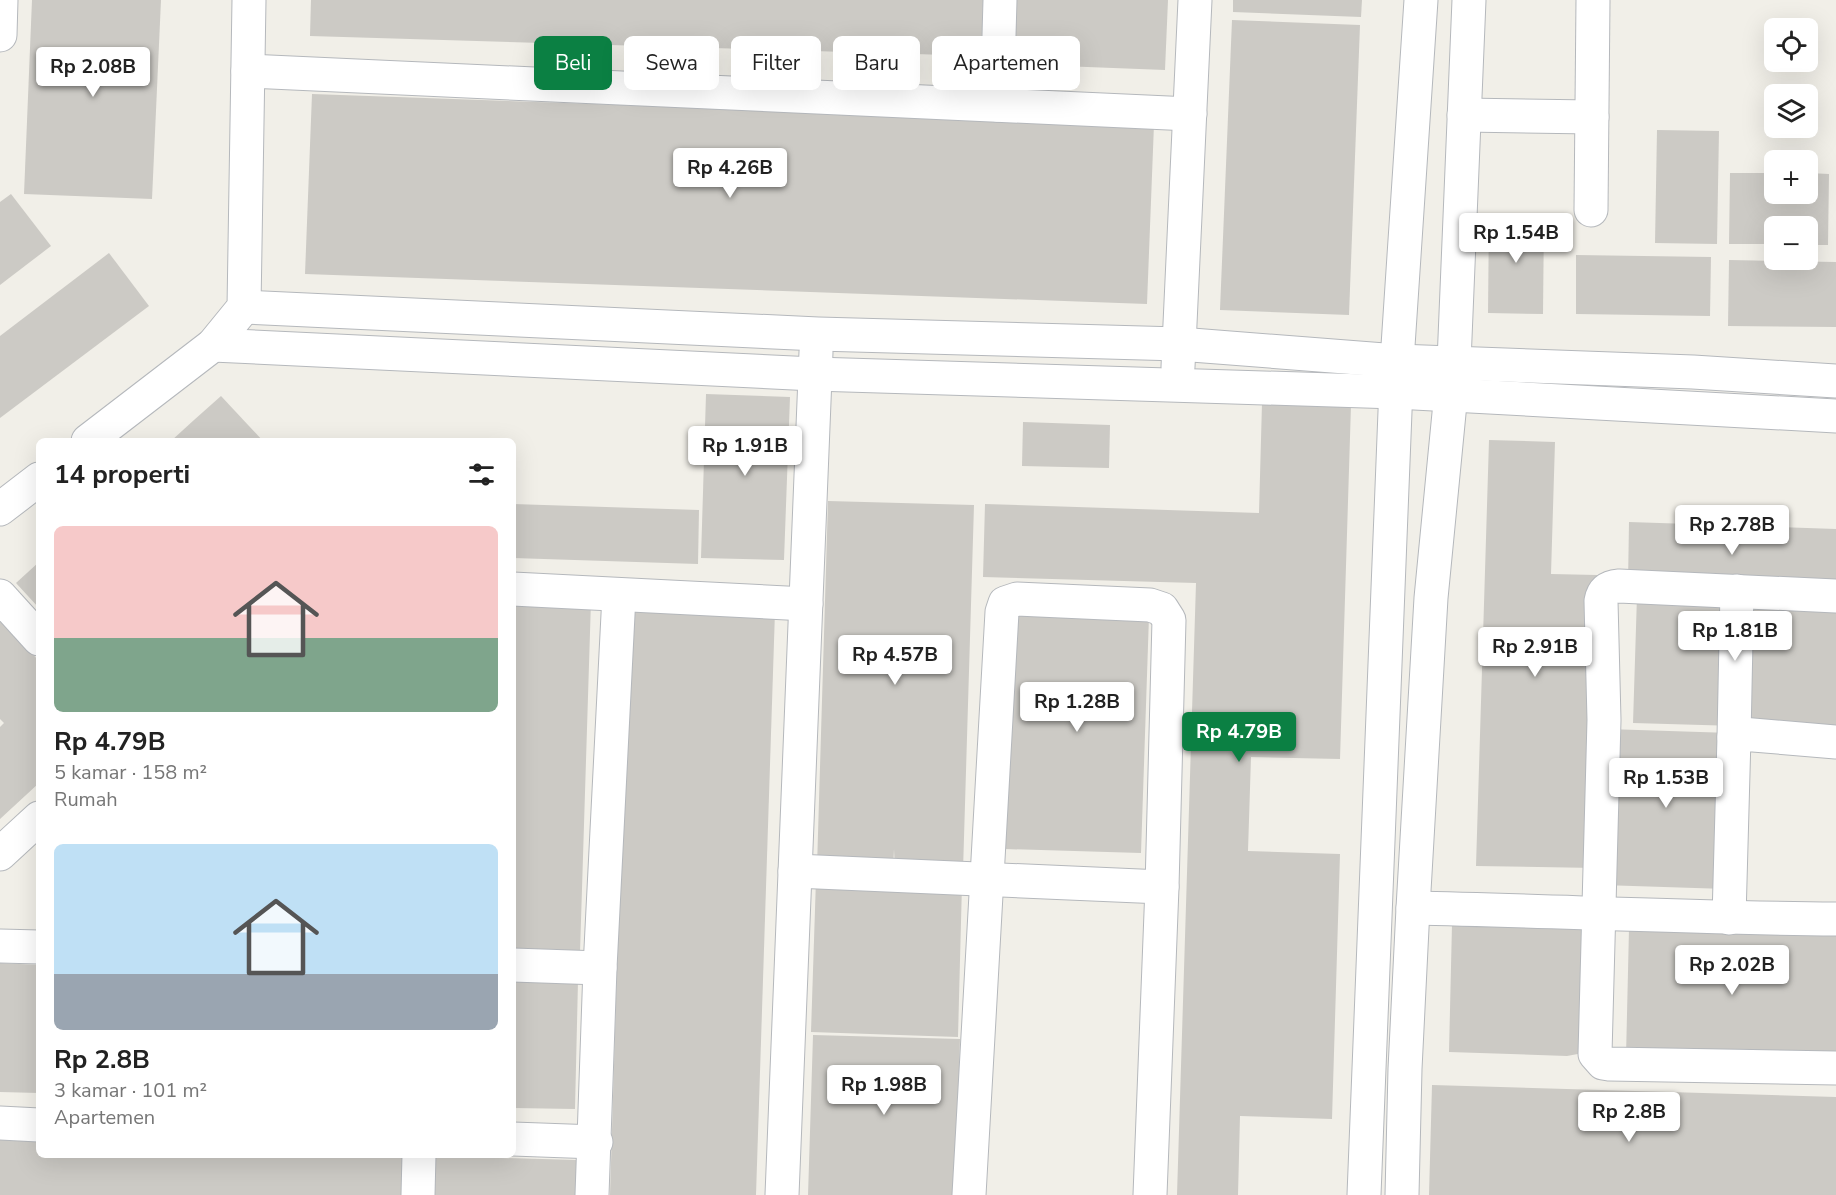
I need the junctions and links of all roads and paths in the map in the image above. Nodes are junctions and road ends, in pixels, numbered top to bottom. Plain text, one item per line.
1 (1, 0) edge
2 (249, 0) edge
3 (1000, 0) edge
4 (1195, 0) edge
5 (1421, 0) edge
6 (1469, 0) edge
7 (1593, 0) edge
8 (0, 34) edge
9 (248, 71) junction
10 (997, 105) junction
11 (1190, 114) junction
12 (1464, 116) junction
13 (1592, 117) junction
14 (1591, 210) dead end
15 (244, 307) junction
16 (818, 334) junction
17 (1179, 344) junction
18 (213, 345) junction
19 (1454, 362) junction
20 (814, 374) junction
21 (1397, 376) junction
22 (1836, 381) edge
23 (1177, 385) junction
24 (1450, 396) junction
25 (1836, 416) edge
26 (92, 438) edge
27 (36, 481) edge
28 (0, 509) edge
29 (516, 589) edge
30 (1737, 591) junction
31 (619, 595) junction
32 (0, 596) edge
33 (1836, 596) edge
34 (806, 604) junction
35 (36, 636) edge
36 (1734, 737) junction
37 (1836, 742) edge
38 (36, 821) edge
39 (0, 854) edge
40 (795, 871) junction
41 (987, 878) junction
42 (1162, 887) junction
43 (1413, 908) junction
44 (1599, 912) junction
45 (1729, 918) junction
46 (1836, 919) edge
47 (0, 946) edge
48 (36, 947) edge
49 (516, 965) edge
50 (600, 968) junction
51 (1836, 1068) edge
52 (0, 1123) edge
53 (36, 1125) edge
54 (516, 1139) edge
55 (596, 1142) junction
56 (419, 1158) edge
57 (418, 1195) edge
58 (592, 1195) edge
59 (782, 1195) edge
60 (969, 1195) edge
61 (1150, 1195) edge
62 (1364, 1195) edge
63 (1402, 1195) edge

1 - 8 street
2 - 9 street
3 - 10 street
4 - 11 street
5 - 21 street
6 - 12 street
7 - 13 street
9 - 10 street
9 - 15 street
10 - 11 street
11 - 17 street
12 - 13 street
12 - 19 street
13 - 14 street
15 - 16 street
15 - 18 street
16 - 17 street
16 - 20 street
17 - 21 street
17 - 23 street
18 - 20 street
18 - 26 street
19 - 21 street
19 - 22 street
19 - 24 street
20 - 23 street
20 - 34 street
21 - 23 street
21 - 24 street
21 - 62 street
24 - 25 street
24 - 43 street
27 - 28 street
29 - 31 street
30 - 33 street
30 - 36 street
30 - 44 street
31 - 34 street
31 - 50 street
32 - 35 street
34 - 40 street
36 - 37 street
36 - 45 street
38 - 39 street
40 - 41 street
40 - 59 street
41 - 42 street
41 - 42 street
41 - 60 street
42 - 61 street
43 - 44 street
43 - 63 street
44 - 45 street
44 - 51 street
45 - 46 street
47 - 48 street
49 - 50 street
50 - 55 street
52 - 53 street
54 - 55 street
55 - 58 street
56 - 57 street

